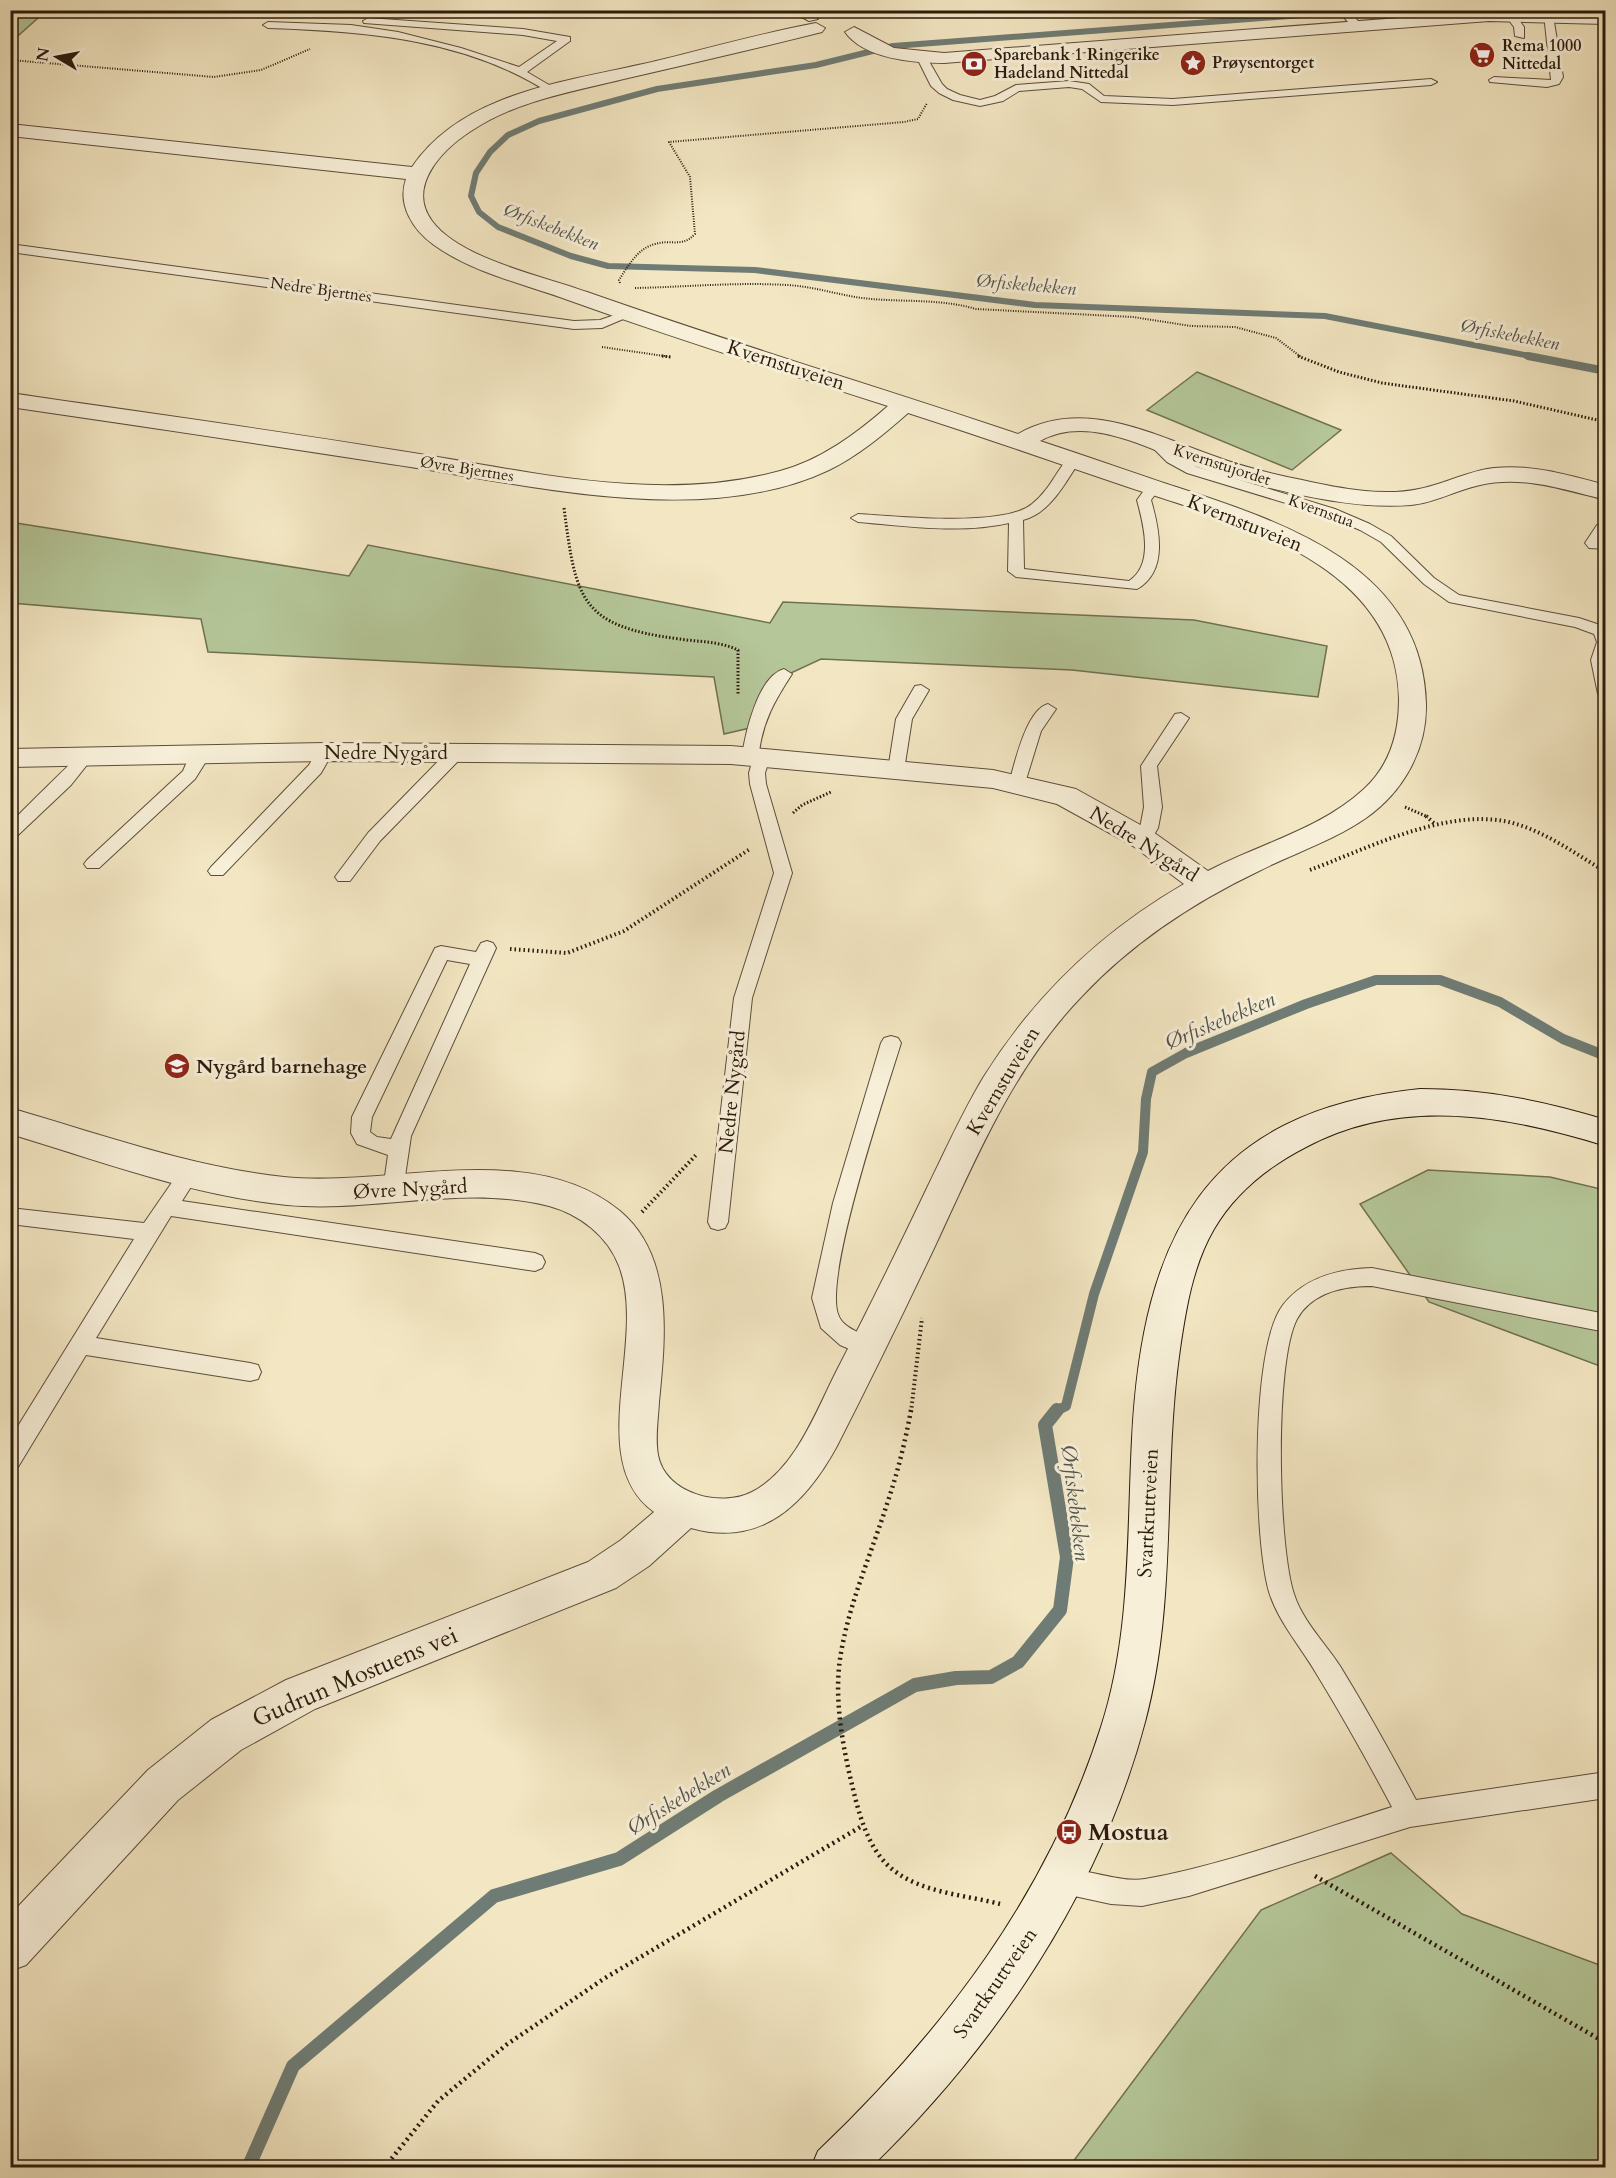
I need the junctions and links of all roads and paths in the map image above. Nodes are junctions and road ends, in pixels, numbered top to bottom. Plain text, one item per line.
1 (368, 10) edge
2 (794, 10) edge
3 (1113, 10) edge
4 (1343, 10) edge
5 (1072, 14) dead end
6 (1115, 14) junction
7 (1511, 16) junction
8 (1548, 16) junction
9 (821, 18) edge
10 (1605, 19) edge
11 (1119, 20) dead end
12 (1354, 23) junction
13 (355, 24) junction
14 (268, 25) dead end
15 (854, 32) dead end
16 (1520, 36) dead end
17 (922, 58) junction
18 (10, 60) edge
19 (519, 72) junction
20 (1494, 80) dead end
21 (1431, 82) dead end
22 (943, 91) junction
23 (555, 92) junction
24 (10, 130) edge
25 (418, 174) junction
26 (10, 248) edge
27 (626, 296) junction
28 (10, 400) edge
29 (904, 404) junction
30 (1605, 422) edge
31 (1021, 442) junction
32 (1156, 443) junction
33 (1074, 459) junction
34 (567, 484) junction
35 (1153, 488) junction
36 (1605, 493) edge
37 (858, 518) dead end
38 (1016, 518) junction
39 (1605, 642) edge
40 (784, 674) dead end
41 (921, 690) dead end
42 (1605, 694) edge
43 (738, 698) dead end
44 (1048, 709) dead end
45 (1180, 718) dead end
46 (458, 751) junction
47 (325, 752) junction
48 (198, 754) junction
49 (86, 756) junction
50 (756, 757) junction
51 (10, 758) edge
52 (896, 770) junction
53 (1017, 783) junction
54 (832, 792) dead end
55 (1399, 805) dead end
56 (789, 816) dead end
57 (1436, 825) junction
58 (10, 833) edge
59 (774, 834) junction
60 (1143, 839) junction
61 (93, 864) dead end
62 (1309, 870) dead end
63 (217, 871) dead end
64 (1605, 872) edge
65 (344, 877) dead end
66 (1207, 885) junction
67 (529, 951) dead end
68 (891, 1043) dead end
69 (10, 1121) edge
70 (728, 1125) junction
71 (1605, 1133) edge
72 (398, 1148) junction
73 (191, 1171) junction
74 (393, 1190) junction
75 (167, 1207) junction
76 (10, 1216) edge
77 (718, 1222) dead end
78 (618, 1231) junction
79 (149, 1232) junction
80 (535, 1262) dead end
81 (910, 1262) junction
82 (1605, 1323) edge
83 (81, 1345) junction
84 (868, 1348) junction
85 (250, 1372) dead end
86 (10, 1460) edge
87 (685, 1509) junction
88 (1605, 1785) edge
89 (1410, 1814) junction
90 (862, 1826) junction
91 (1280, 1855) junction
92 (1060, 1882) junction
93 (1040, 1919) junction
94 (10, 1949) edge
95 (1605, 2043) edge
96 (384, 2168) edge
97 (835, 2168) edge

1 - 13 lane
2 - 9 lane
3 - 6 path
4 - 12 lane
5 - 6 path
6 - 11 path
7 - 8 street
7 - 12 street
7 - 16 lane
8 - 10 street
8 - 20 lane
9 - 23 street
12 - 17 street
13 - 14 lane
13 - 18 path
13 - 19 lane
13 - 19 lane
15 - 17 street
17 - 22 lane
19 - 23 lane
21 - 22 lane
22 - 27 path
23 - 25 street
24 - 25 street
25 - 27 street, Kvernstuveien
26 - 27 lane, Nedre Bjertnes
27 - 29 street, Kvernstuveien
27 - 30 path
28 - 34 street, Øvre Bjertnes
29 - 31 street, Kvernstuveien
29 - 34 street, Øvre Bjertnes
31 - 32 street, Kvernstua
31 - 33 street, Kvernstuveien
32 - 36 street, Kvernstujordet
32 - 39 lane, Kvernstua
33 - 35 street, Kvernstuveien
33 - 38 lane
34 - 43 path
35 - 38 lane
35 - 66 street, Kvernstuveien
37 - 38 lane
39 - 42 lane, Kvernstua
40 - 50 lane
41 - 52 lane
44 - 53 lane
45 - 60 lane
46 - 47 street, Nedre Nygård
46 - 50 street, Nedre Nygård
46 - 65 lane
47 - 48 street, Nedre Nygård
47 - 63 lane
48 - 49 street, Nedre Nygård
48 - 61 lane
49 - 51 street, Nedre Nygård
49 - 58 lane
50 - 52 street, Nedre Nygård
50 - 59 lane, Nedre Nygård
52 - 53 street, Nedre Nygård
53 - 60 street, Nedre Nygård
54 - 56 path
55 - 57 path
57 - 62 path
57 - 64 path
59 - 67 path
59 - 70 lane, Nedre Nygård
60 - 66 street, Nedre Nygård
66 - 81 street, Kvernstuveien
68 - 84 lane
69 - 73 street, Øvre Nygård
70 - 77 lane, Nedre Nygård
70 - 78 path
71 - 92 street, Svartkruttveien
72 - 72 lane
72 - 74 lane
73 - 74 street, Øvre Nygård
73 - 75 lane
74 - 78 street, Øvre Nygård
75 - 79 lane
75 - 80 lane
76 - 79 lane
78 - 87 street, Kvernstuveien
79 - 83 lane
81 - 84 street, Kvernstuveien
81 - 90 path
82 - 89 lane
83 - 85 lane
83 - 86 lane
84 - 87 street, Kvernstuveien
87 - 94 street, Gudrun Mostuens vei
88 - 89 lane
89 - 91 lane
90 - 93 path
90 - 96 path
91 - 92 lane
91 - 95 path
92 - 93 street, Svartkruttveien
93 - 97 street, Svartkruttveien

